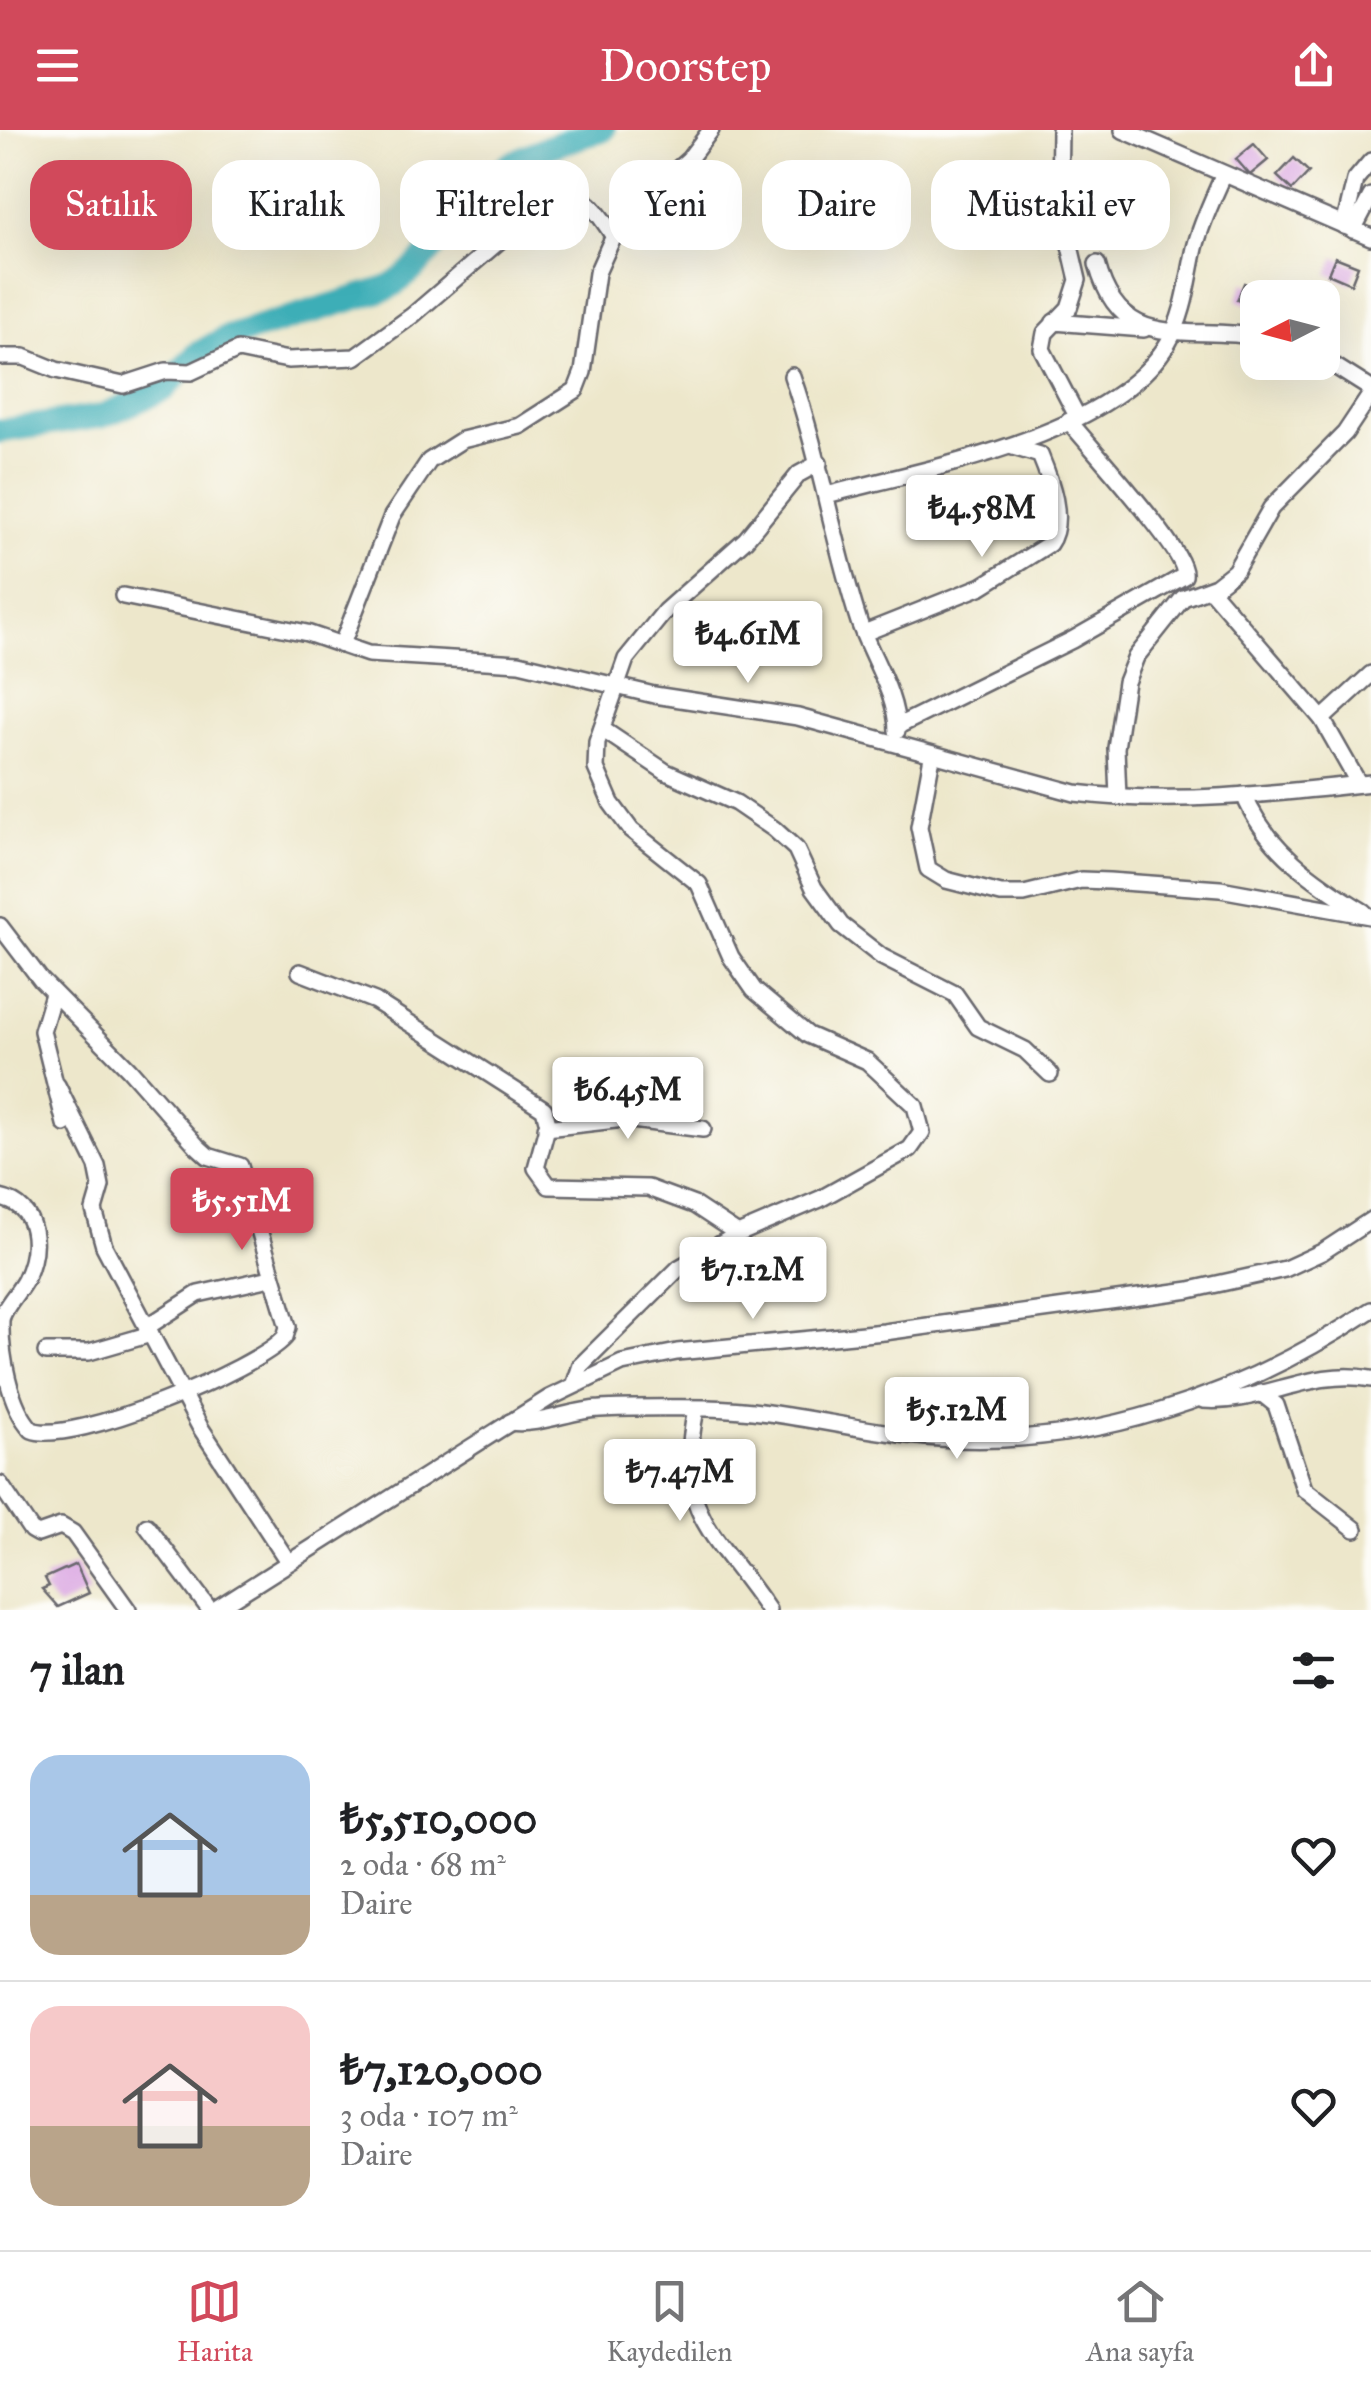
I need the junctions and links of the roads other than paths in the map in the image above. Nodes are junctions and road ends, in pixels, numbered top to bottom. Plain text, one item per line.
1 (711, 130) edge
2 (1060, 130) edge
3 (1123, 130) edge
4 (688, 160) edge
5 (1371, 161) edge
6 (1222, 176) junction
7 (1371, 196) edge
8 (1349, 228) junction
9 (609, 230) edge
10 (1371, 237) edge
11 (609, 247) edge
12 (1097, 264) dead end
13 (1054, 322) junction
14 (1144, 329) junction
15 (1172, 332) junction
16 (1240, 336) edge
17 (0, 357) edge
18 (1340, 370) edge
19 (792, 376) dead end
20 (1371, 391) edge
21 (1073, 419) junction
22 (1009, 446) junction
23 (819, 463) junction
24 (826, 495) junction
25 (1210, 589) junction
26 (123, 596) dead end
27 (864, 633) junction
28 (342, 644) junction
29 (1371, 674) edge
30 (615, 686) junction
31 (1322, 720) junction
32 (898, 726) junction
33 (602, 729) junction
34 (896, 746) junction
35 (932, 756) junction
36 (1365, 784) edge
37 (1244, 795) junction
38 (1118, 797) junction
39 (1370, 917) edge
40 (0, 926) edge
41 (300, 972) dead end
42 (53, 994) junction
43 (1050, 1074) dead end
44 (57, 1085) junction
45 (65, 1124) dead end
46 (546, 1128) junction
47 (703, 1129) dead end
48 (0, 1198) edge
49 (1371, 1220) edge
50 (738, 1234) junction
51 (272, 1278) junction
52 (1371, 1310) edge
53 (149, 1330) junction
54 (46, 1352) dead end
55 (1371, 1380) edge
56 (575, 1383) junction
57 (182, 1392) junction
58 (1261, 1393) junction
59 (1194, 1398) junction
60 (696, 1409) junction
61 (510, 1422) junction
62 (0, 1484) edge
63 (147, 1526) dead end
64 (1355, 1530) dead end
65 (287, 1560) junction
66 (128, 1610) edge
67 (212, 1610) edge
68 (768, 1610) edge

1 - 4 street
2 - 13 street
3 - 6 street
5 - 8 street
6 - 8 street
6 - 15 street
7 - 8 street
8 - 10 street
9 - 17 street
11 - 28 street
12 - 14 street
13 - 14 street
13 - 21 street
14 - 15 street
15 - 16 street
15 - 21 street
18 - 20 street
19 - 23 street
20 - 25 street
21 - 22 street
21 - 32 street
22 - 24 street
22 - 27 street
23 - 24 street
23 - 30 street
24 - 27 street
25 - 31 street
25 - 38 street
26 - 28 street
27 - 32 street
28 - 30 street
29 - 31 street
30 - 33 street
30 - 34 street
31 - 36 street
32 - 34 street
33 - 43 street
33 - 50 street
34 - 35 street
35 - 38 street
35 - 39 street
36 - 37 street
37 - 38 street
37 - 39 street
40 - 42 street
41 - 46 street
42 - 44 street
42 - 51 street
44 - 45 street
44 - 53 street
46 - 47 street
46 - 50 street
48 - 57 street
49 - 56 street
50 - 56 street
51 - 53 street
51 - 57 street
52 - 59 street
53 - 54 street
53 - 57 street
55 - 58 street
56 - 61 street
57 - 65 street
58 - 59 street
58 - 64 street
59 - 60 street
60 - 61 street
60 - 68 street
61 - 65 street
62 - 66 street
63 - 67 street
65 - 67 street

